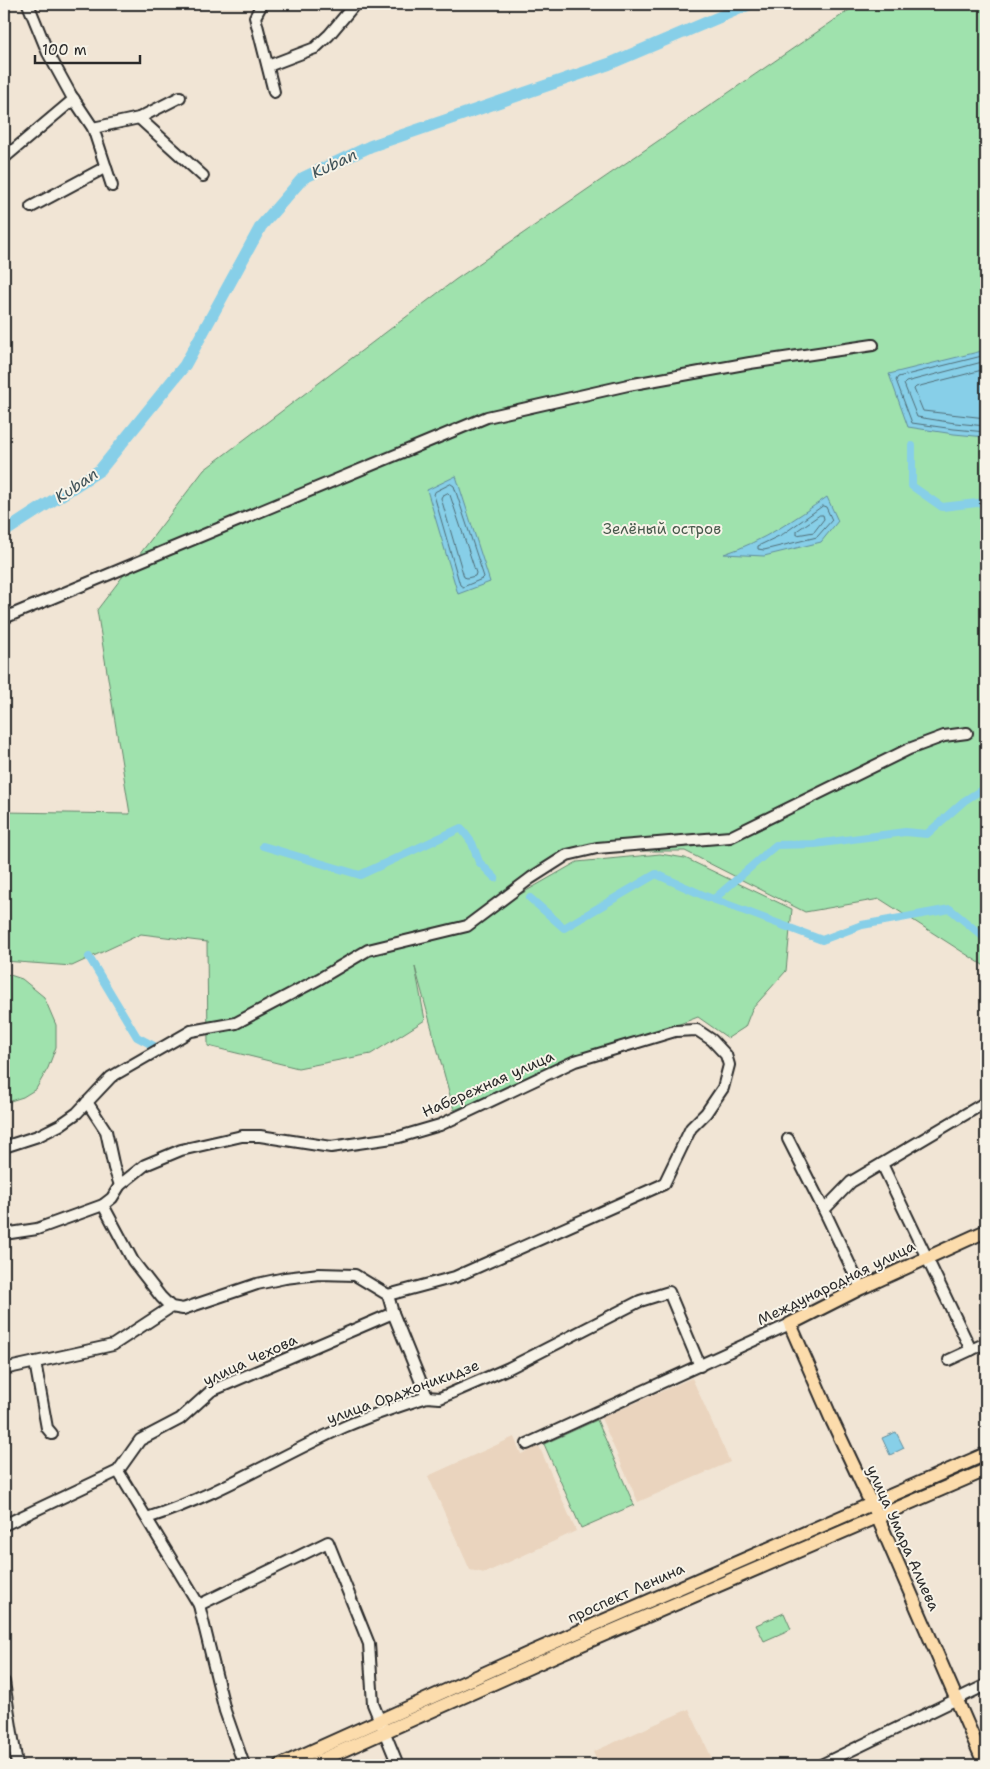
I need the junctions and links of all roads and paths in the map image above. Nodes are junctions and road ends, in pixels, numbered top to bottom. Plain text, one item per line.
1 (28, 4) edge
2 (262, 4) edge
3 (355, 4) edge
4 (268, 66) junction
5 (274, 92) dead end
6 (180, 97) dead end
7 (74, 99) junction
8 (139, 118) junction
9 (93, 128) junction
10 (4, 158) edge
11 (106, 167) junction
12 (203, 176) dead end
13 (112, 186) dead end
14 (31, 207) dead end
15 (873, 345) dead end
16 (4, 618) edge
17 (967, 733) dead end
18 (87, 1102) junction
19 (986, 1102) edge
20 (788, 1139) dead end
21 (4, 1147) edge
22 (882, 1164) junction
23 (120, 1185) junction
24 (103, 1206) junction
25 (824, 1210) junction
26 (986, 1231) edge
27 (4, 1234) edge
28 (926, 1258) junction
29 (860, 1288) junction
30 (388, 1295) junction
31 (171, 1307) junction
32 (393, 1313) junction
33 (790, 1324) junction
34 (986, 1343) edge
35 (971, 1350) junction
36 (949, 1360) dead end
37 (35, 1362) junction
38 (700, 1366) junction
39 (4, 1369) edge
40 (427, 1396) junction
41 (52, 1434) dead end
42 (527, 1444) dead end
43 (986, 1454) edge
44 (986, 1470) edge
45 (118, 1471) junction
46 (871, 1504) junction
47 (147, 1518) junction
48 (878, 1518) junction
49 (4, 1524) edge
50 (199, 1605) junction
51 (4, 1682) edge
52 (986, 1685) edge
53 (956, 1700) junction
54 (383, 1727) junction
55 (17, 1765) edge
56 (244, 1765) edge
57 (281, 1765) edge
58 (310, 1765) edge
59 (398, 1765) edge
60 (821, 1765) edge
61 (985, 1765) edge

1 - 7 street
2 - 4 street
3 - 4 street
4 - 5 street
6 - 8 street
7 - 9 street
7 - 10 street
8 - 9 street
8 - 12 street
9 - 11 street
11 - 13 street
11 - 14 street
15 - 16 street
17 - 18 street
18 - 21 street
18 - 23 street
19 - 22 street
20 - 25 street
22 - 25 street
22 - 28 street
23 - 24 street, Набережная улица
23 - 30 street, Набережная улица
24 - 27 street
24 - 31 street
25 - 29 street
26 - 28 main road, Международная улица
28 - 29 main road, Международная улица
28 - 35 street
29 - 33 main road, Международная улица
30 - 31 street
30 - 32 street
31 - 37 street
32 - 40 street
32 - 45 street, улица Чехова
33 - 38 street, Международная улица
33 - 46 main road, улица Умара Алиева
34 - 35 street
35 - 36 street
37 - 39 street
37 - 41 street
38 - 40 street, улица Орджоникидзе
38 - 42 street, Международная улица
40 - 47 street, улица Орджоникидзе
43 - 46 main road, проспект Ленина
44 - 48 main road, проспект Ленина
45 - 47 street
45 - 49 street, улица Чехова
46 - 48 main road, улица Умара Алиева
46 - 54 main road, проспект Ленина
47 - 50 street
48 - 53 main road, улица Умара Алиева
48 - 54 main road, проспект Ленина
50 - 54 street
50 - 56 street
51 - 55 street
52 - 53 street
53 - 60 street
53 - 61 main road, улица Умара Алиева
54 - 57 main road, проспект Ленина
54 - 58 main road, проспект Ленина
54 - 59 street

